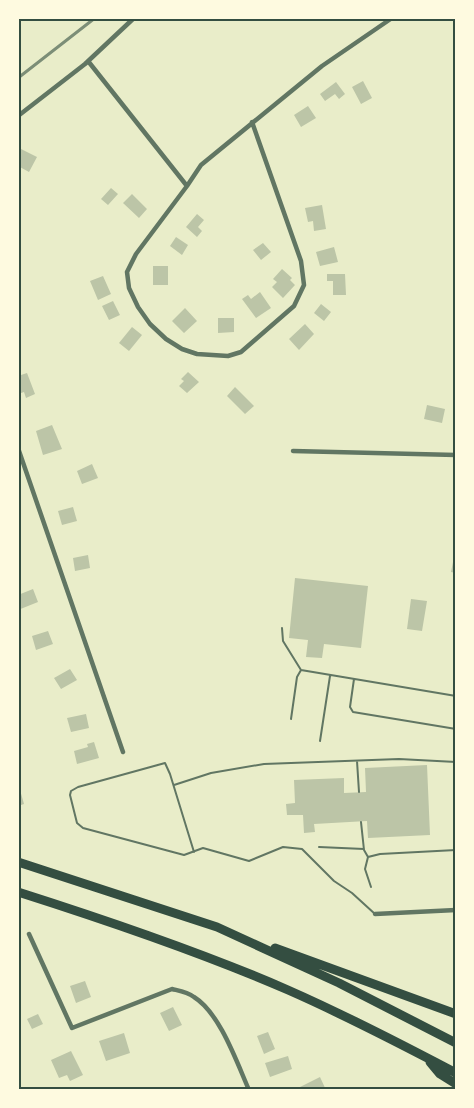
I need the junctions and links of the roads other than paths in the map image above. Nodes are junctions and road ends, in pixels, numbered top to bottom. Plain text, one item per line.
1 (134, 18) edge
2 (392, 18) edge
3 (88, 61) junction
4 (18, 116) edge
5 (252, 122) junction
6 (187, 186) junction
7 (18, 448) edge
8 (293, 451) dead end
9 (456, 455) edge
10 (282, 628) dead end
11 (302, 670) junction
12 (330, 675) junction
13 (354, 679) junction
14 (456, 696) edge
15 (291, 719) dead end
16 (456, 729) edge
17 (320, 741) dead end
18 (123, 752) dead end
19 (357, 761) junction
20 (456, 762) edge
21 (174, 785) junction
22 (359, 792) dead end
23 (361, 822) dead end
24 (319, 847) dead end
25 (364, 849) junction
26 (456, 850) edge
27 (194, 852) junction
28 (369, 857) junction
29 (18, 862) edge
30 (371, 887) dead end
31 (18, 892) edge
32 (456, 910) edge
33 (375, 914) joint
34 (217, 927) junction
35 (29, 934) dead end
36 (456, 1014) edge
37 (456, 1043) edge
38 (426, 1058) junction
39 (456, 1073) edge
40 (456, 1084) edge
41 (249, 1090) edge

1 - 3 street
2 - 5 street
3 - 4 street
3 - 6 street
5 - 6 street
5 - 6 street
7 - 18 street
8 - 9 street
10 - 11 lane
11 - 12 lane
11 - 15 lane
12 - 13 lane
12 - 17 lane
13 - 14 lane
13 - 16 lane
19 - 20 lane
19 - 21 lane
19 - 22 lane
21 - 27 lane
21 - 27 lane
23 - 25 lane
24 - 25 lane
25 - 28 lane
26 - 28 lane
27 - 33 lane
28 - 30 lane
29 - 34 highway
31 - 38 highway
32 - 33 street
34 - 36 highway
34 - 37 highway
35 - 41 street
38 - 39 highway
38 - 40 highway

